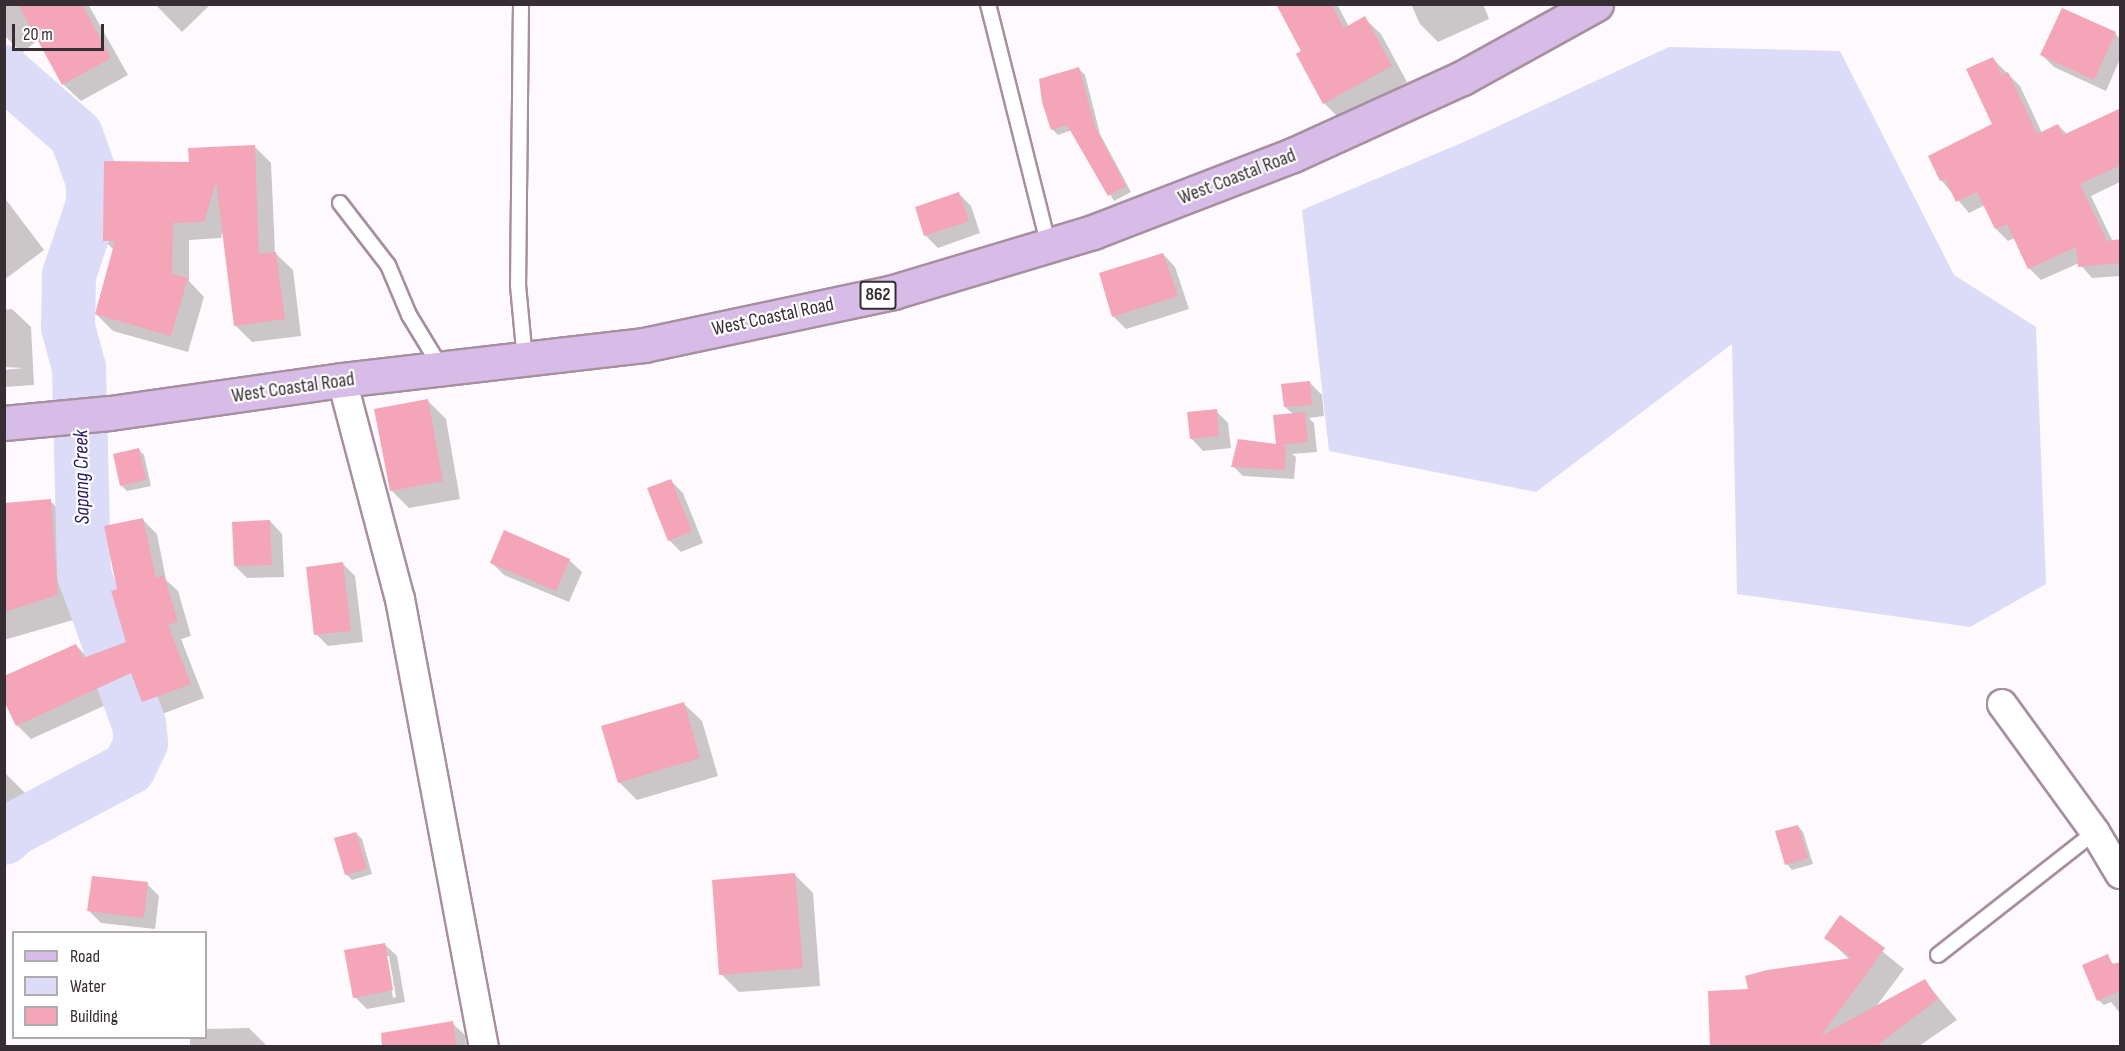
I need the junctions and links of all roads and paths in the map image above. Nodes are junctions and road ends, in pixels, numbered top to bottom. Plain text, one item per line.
1 (521, 4) edge
2 (988, 4) edge
3 (1596, 4) edge
4 (340, 203) dead end
5 (1048, 243) junction
6 (525, 360) junction
7 (443, 371) junction
8 (342, 380) junction
9 (4, 423) edge
10 (2002, 704) dead end
11 (2095, 832) junction
12 (2121, 874) edge
13 (1938, 955) dead end
14 (484, 1047) edge

1 - 6 lane
2 - 5 lane
3 - 5 main road, West Coastal Road / 862
4 - 7 lane
5 - 6 main road, West Coastal Road / 862
6 - 7 main road, West Coastal Road / 862
7 - 8 main road, West Coastal Road / 862
8 - 9 main road, West Coastal Road / 862
8 - 14 street
10 - 11 street
11 - 12 street
11 - 13 lane

